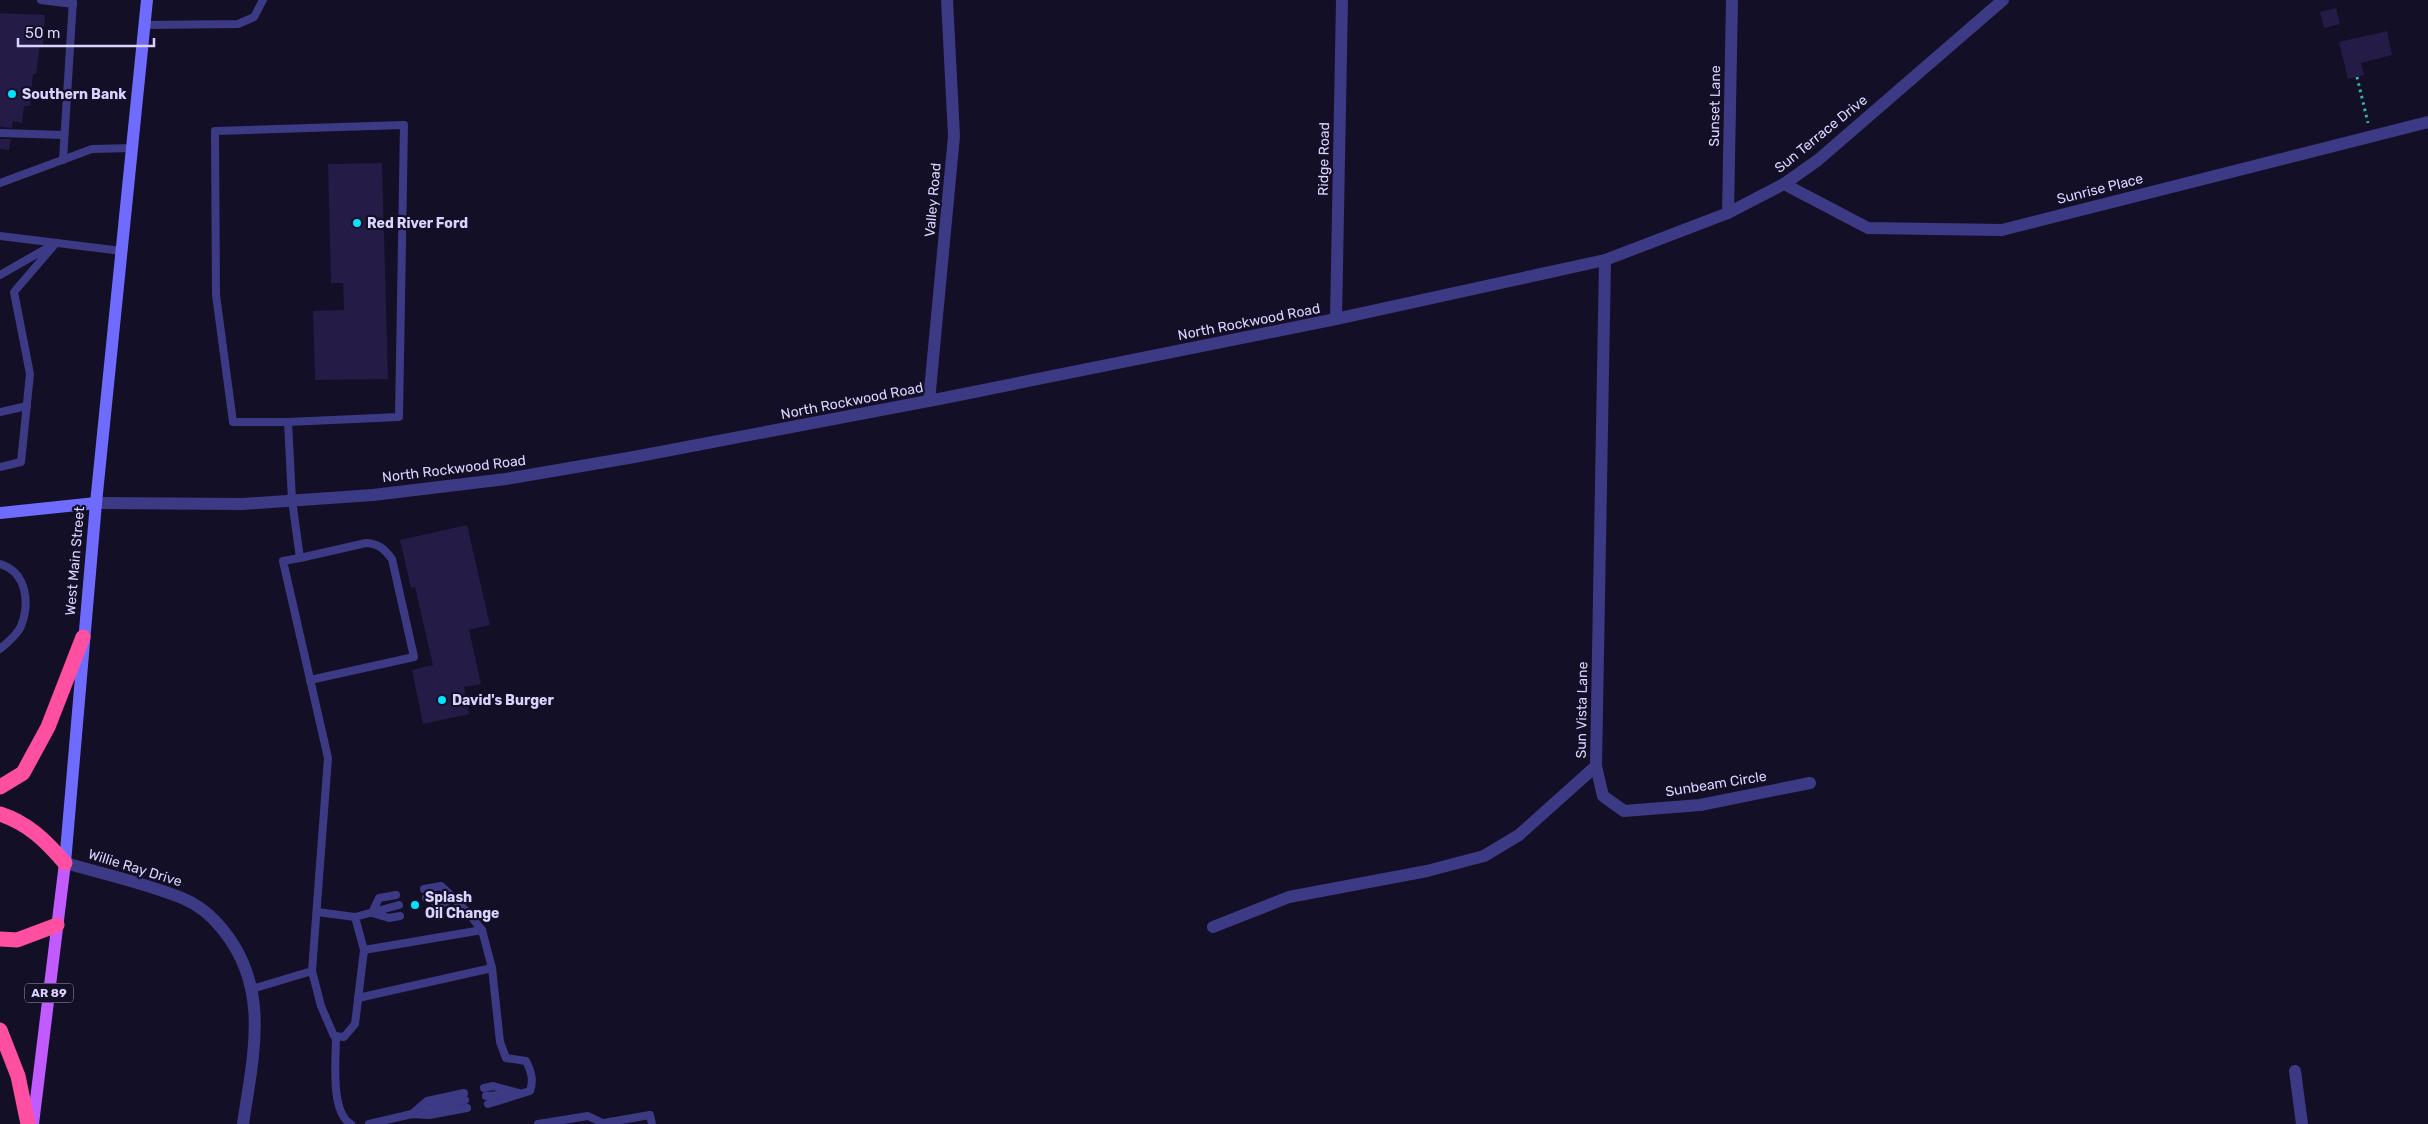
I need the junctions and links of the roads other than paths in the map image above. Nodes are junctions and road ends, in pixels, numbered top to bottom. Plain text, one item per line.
1 (41, 0) edge
2 (147, 0) edge
3 (263, 0) edge
4 (947, 0) edge
5 (1342, 0) edge
6 (1732, 0) edge
7 (2003, 0) edge
8 (73, 2) edge
9 (144, 25) junction
10 (2428, 122) edge
11 (0, 133) edge
12 (64, 135) junction
13 (132, 148) junction
14 (63, 160) junction
15 (0, 183) edge
16 (1784, 184) junction
17 (1728, 213) junction
18 (0, 236) edge
19 (56, 243) junction
20 (122, 251) junction
21 (1605, 260) junction
22 (0, 275) edge
23 (1336, 319) junction
24 (929, 401) junction
25 (27, 406) junction
26 (0, 412) edge
27 (288, 422) junction
28 (0, 467) edge
29 (292, 500) junction
30 (96, 503) junction
31 (0, 514) edge
32 (300, 558) junction
33 (0, 564) edge
34 (83, 637) junction
35 (0, 650) edge
36 (310, 680) junction
37 (1596, 766) junction
38 (1810, 783) dead end
39 (0, 787) edge
40 (0, 814) edge
41 (65, 863) junction
42 (424, 889) dead end
43 (396, 895) dead end
44 (426, 898) dead end
45 (454, 898) junction
46 (399, 905) dead end
47 (429, 910) dead end
48 (317, 912) junction
49 (372, 913) junction
50 (400, 916) dead end
51 (355, 917) junction
52 (57, 925) junction
53 (1213, 927) dead end
54 (482, 930) junction
55 (0, 938) edge
56 (364, 950) junction
57 (492, 968) junction
58 (312, 971) junction
59 (252, 989) junction
60 (358, 998) junction
61 (0, 1030) edge
62 (336, 1036) junction
63 (2295, 1071) dead end
64 (519, 1093) junction
65 (464, 1096) dead end
66 (467, 1108) dead end
67 (412, 1114) junction
68 (28, 1124) edge
69 (33, 1124) edge
70 (243, 1124) edge
71 (351, 1124) edge
72 (368, 1124) edge
73 (538, 1124) edge
74 (605, 1124) edge
75 (652, 1124) edge
76 (2302, 1124) edge

1 - 8 lane
2 - 9 main road, West Main Street / AR 89
3 - 9 lane
4 - 24 street, Valley Road
5 - 23 street, Ridge Road
6 - 17 street, Sunset Lane
7 - 16 street, Sun Terrace Drive
8 - 12 lane
9 - 13 main road, West Main Street / AR 89
10 - 16 street, Sunrise Place
11 - 12 lane
12 - 14 lane
13 - 14 lane
13 - 20 main road, West Main Street / AR 89
14 - 15 lane
16 - 17 street, Sun Terrace Drive
17 - 21 street, Sun Terrace Drive
18 - 19 lane
19 - 20 lane
19 - 22 lane
19 - 25 lane
20 - 30 main road, West Main Street / AR 89
21 - 23 street, North Rockwood Road
21 - 37 street, Sun Vista Lane
23 - 24 street, North Rockwood Road
24 - 29 street, North Rockwood Road
25 - 26 lane
25 - 28 lane
27 - 27 lane
27 - 29 lane
29 - 30 street, North Rockwood Road
29 - 32 lane
30 - 31 main road
30 - 34 main road, West Main Street / AR 89
32 - 36 lane
32 - 36 lane
33 - 35 lane
34 - 39 highway
34 - 41 main road, West Main Street / AR 89
36 - 48 lane
37 - 38 street, Sunbeam Circle
37 - 53 street, Sun Vista Lane
40 - 41 highway
41 - 52 main road, West Main Street / AR 89
41 - 59 street, Willie Ray Drive
42 - 45 lane
43 - 49 lane
44 - 45 lane
45 - 47 lane
45 - 54 lane
46 - 49 lane
48 - 51 lane
48 - 58 lane
49 - 50 lane
49 - 51 lane
51 - 56 lane
52 - 55 highway
52 - 69 main road, West Main Street / AR 89
54 - 56 lane
54 - 57 lane
56 - 60 lane
57 - 60 lane
57 - 64 lane
58 - 59 lane
58 - 62 lane
59 - 70 street, Willie Ray Drive
60 - 62 lane
61 - 68 highway
62 - 71 lane
63 - 76 street
64 - 64 lane
65 - 67 lane
66 - 67 lane
67 - 72 lane
73 - 74 lane
74 - 75 lane

